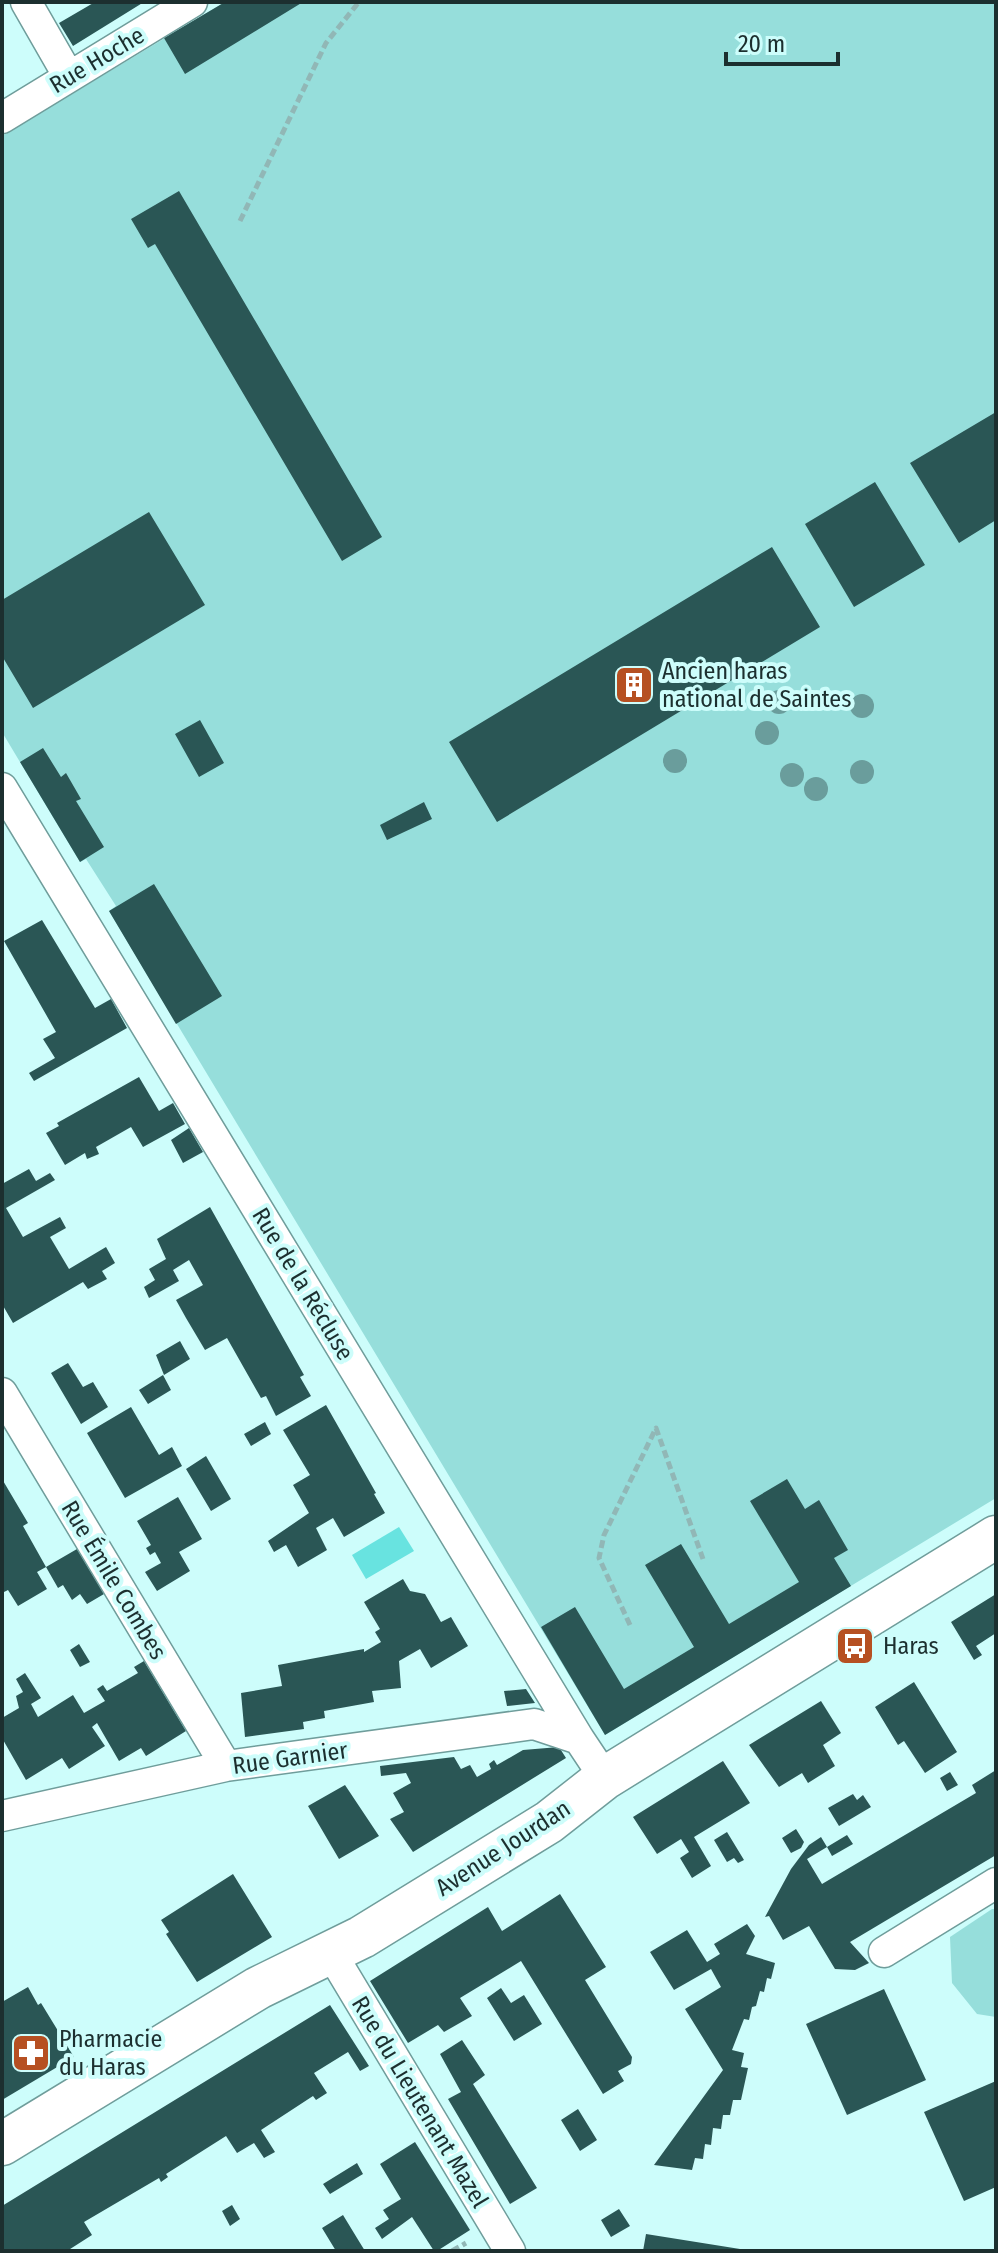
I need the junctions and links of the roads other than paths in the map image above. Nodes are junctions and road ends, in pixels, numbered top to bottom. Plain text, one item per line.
1 (26, 2) edge
2 (192, 2) edge
3 (69, 77) junction
4 (2, 118) edge
5 (2, 788) edge
6 (2, 1393) edge
7 (996, 1537) edge
8 (579, 1739) junction
9 (226, 1766) junction
10 (605, 1778) junction
11 (2, 1816) edge
12 (996, 1883) edge
13 (884, 1952) dead end
14 (331, 1953) junction
15 (2, 2144) edge
16 (510, 2251) edge

1 - 3 street
2 - 3 street, Rue Hoche
3 - 4 street, Rue Hoche
5 - 8 street, Rue de la Récluse
6 - 9 street, Rue Émile Combes
7 - 10 main road, Avenue Jourdan
8 - 9 street, Rue Garnier
8 - 10 street, Rue de la Récluse
9 - 11 street, Rue Garnier
10 - 14 main road, Avenue Jourdan
12 - 13 street
14 - 15 main road, Avenue Jourdan
14 - 16 street, Rue du Lieutenant Mazel

